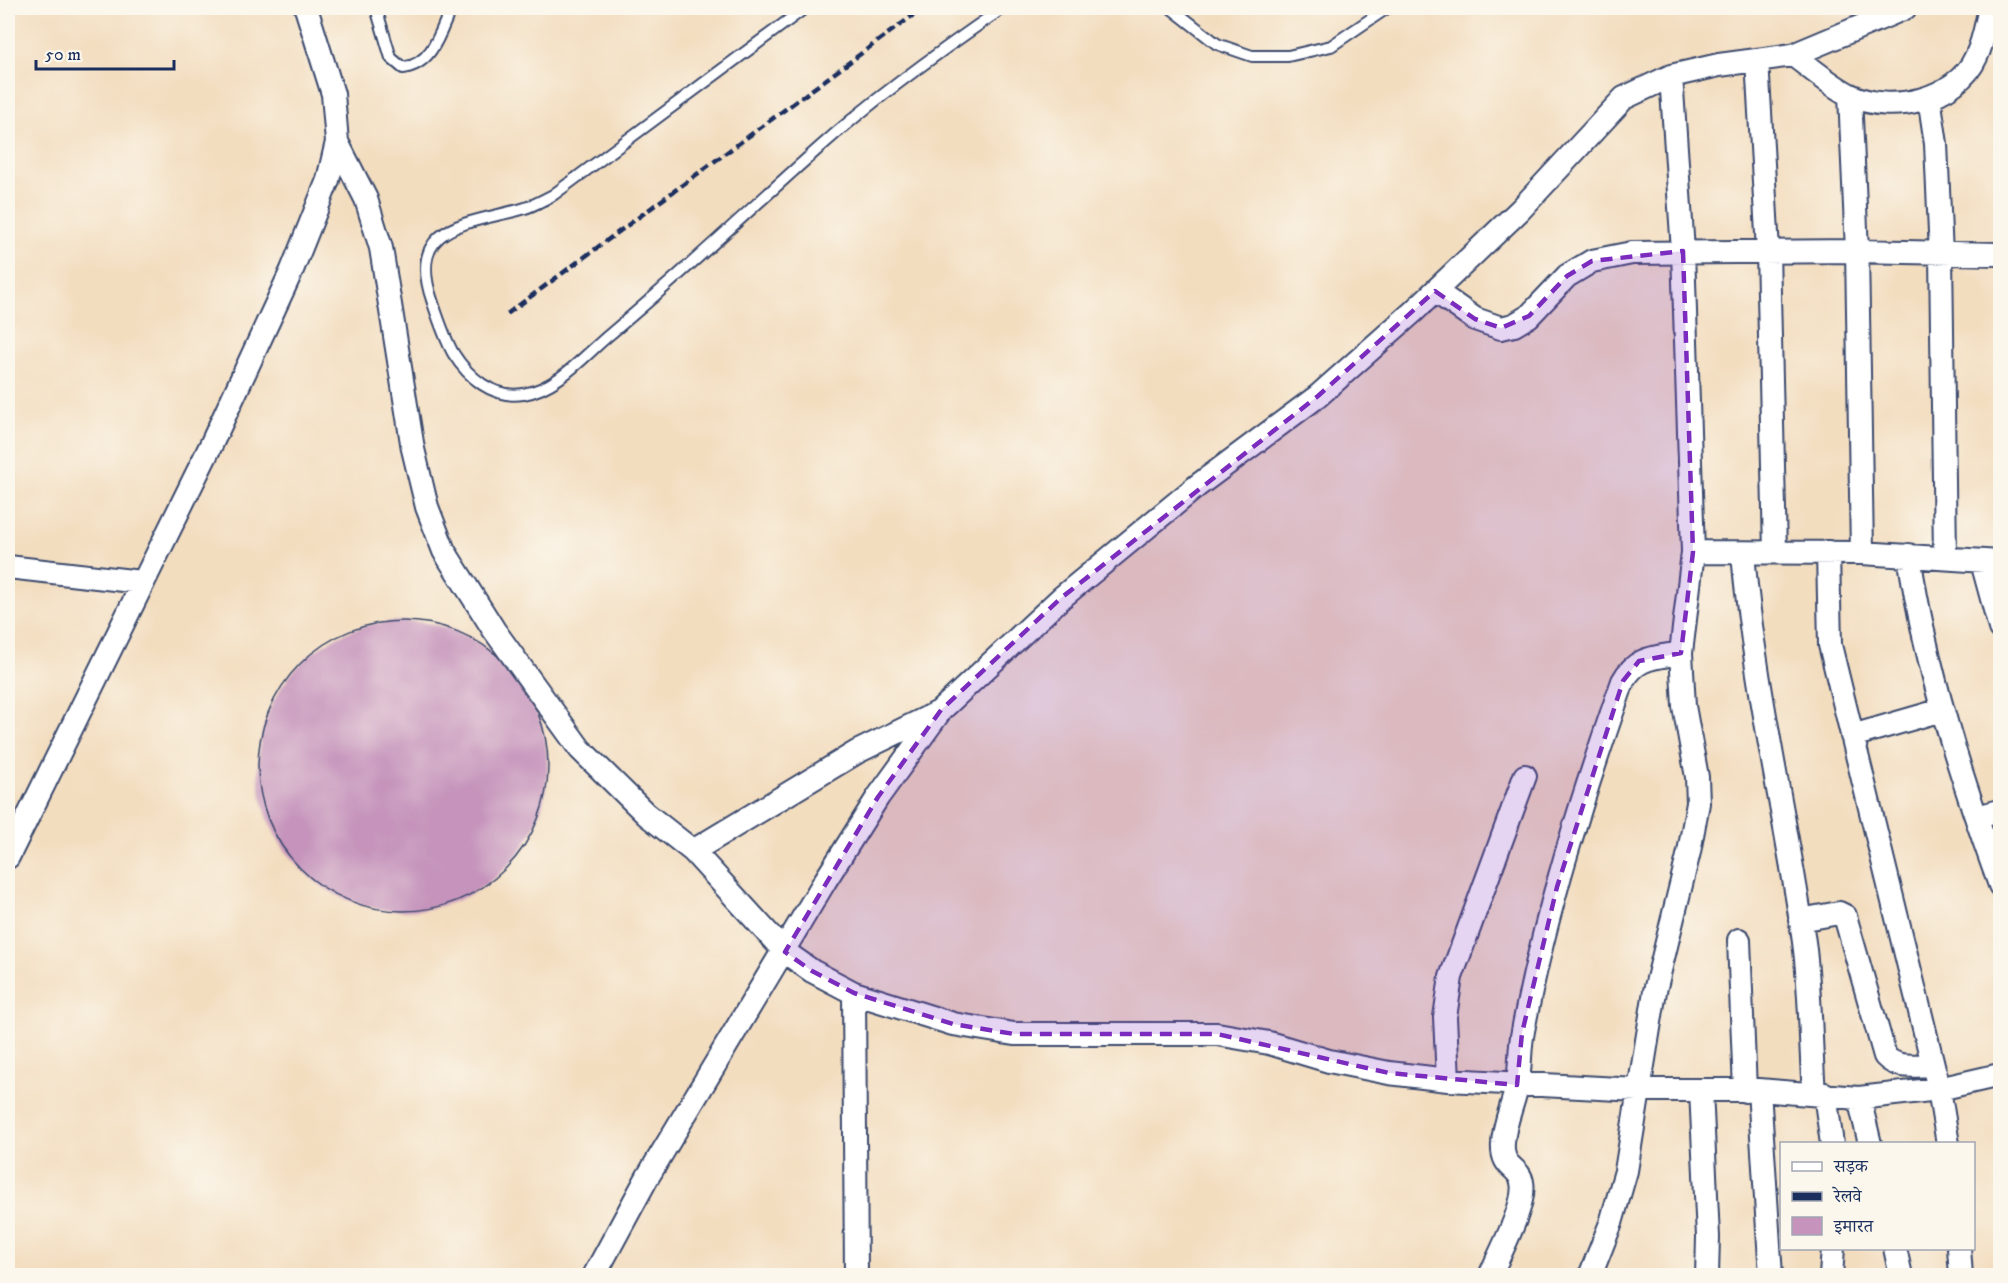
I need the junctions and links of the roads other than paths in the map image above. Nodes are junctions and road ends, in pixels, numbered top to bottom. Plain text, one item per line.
1 (306, 8) edge
2 (376, 8) edge
3 (451, 8) edge
4 (805, 8) edge
5 (1002, 8) edge
6 (1171, 8) edge
7 (1387, 8) edge
8 (1905, 8) edge
9 (1990, 8) edge
10 (1793, 55) junction
11 (1757, 60) junction
12 (1671, 76) junction
13 (1850, 95) junction
14 (1929, 97) junction
15 (337, 142) junction
16 (1683, 251) junction
17 (1768, 251) junction
18 (1857, 251) junction
19 (2001, 254) edge
20 (1941, 255) junction
21 (1435, 291) junction
22 (1693, 552) junction
23 (1774, 552) junction
24 (1828, 552) junction
25 (1862, 553) junction
26 (1743, 554) junction
27 (1909, 555) junction
28 (1945, 557) junction
29 (1991, 562) edge
30 (8, 567) edge
31 (141, 582) junction
32 (2001, 628) edge
33 (1681, 653) junction
34 (941, 710) junction
35 (1942, 710) junction
36 (1852, 736) junction
37 (1525, 776) dead end
38 (2001, 811) edge
39 (1977, 817) junction
40 (693, 851) junction
41 (8, 857) edge
42 (2001, 885) edge
43 (1800, 920) junction
44 (1739, 940) dead end
45 (785, 952) junction
46 (854, 993) junction
47 (1933, 1065) junction
48 (2001, 1075) edge
49 (1448, 1080) junction
50 (1517, 1085) junction
51 (1939, 1089) junction
52 (1638, 1090) junction
53 (1701, 1090) junction
54 (1752, 1091) junction
55 (1820, 1094) junction
56 (1859, 1098) junction
57 (1832, 1142) edge
58 (1870, 1142) edge
59 (1948, 1142) edge
60 (1833, 1250) edge
61 (1895, 1250) edge
62 (1959, 1250) edge
63 (594, 1275) edge
64 (856, 1275) edge
65 (1490, 1275) edge
66 (1590, 1275) edge
67 (1707, 1275) edge
68 (1771, 1275) edge
69 (1831, 1275) edge
70 (1901, 1275) edge
71 (1961, 1275) edge

1 - 15 street
2 - 3 lane
4 - 5 lane
6 - 7 lane
8 - 10 street
9 - 14 street
10 - 11 street
10 - 13 street
11 - 12 street
11 - 17 street
12 - 16 street
12 - 21 street
13 - 14 street
13 - 18 street
14 - 20 street
15 - 31 street
15 - 40 street
16 - 17 street
16 - 21 street
16 - 22 street
17 - 18 street
17 - 23 street
18 - 20 street
18 - 25 street
19 - 20 street
20 - 28 street
21 - 34 street
22 - 26 street
22 - 33 street
23 - 24 street
23 - 26 street
24 - 25 street
24 - 36 street
25 - 27 street
26 - 43 street
27 - 28 street
27 - 35 street
28 - 29 street
29 - 32 street
30 - 31 street
31 - 41 street
33 - 50 street
33 - 52 street
34 - 40 street
34 - 45 street
35 - 36 street
35 - 39 street
36 - 47 street
37 - 49 street
38 - 39 street
39 - 42 street
40 - 45 street
43 - 47 street
43 - 55 street
44 - 54 street
45 - 46 street
45 - 63 street
46 - 49 street
46 - 64 street
47 - 51 street
48 - 51 street
49 - 50 street
50 - 52 street
50 - 65 street
51 - 56 street
51 - 59 street
52 - 53 street
52 - 66 street
53 - 54 street
53 - 67 street
54 - 55 street
54 - 68 street
55 - 56 street
55 - 57 street
56 - 58 street
60 - 69 street
61 - 70 street
62 - 71 street

